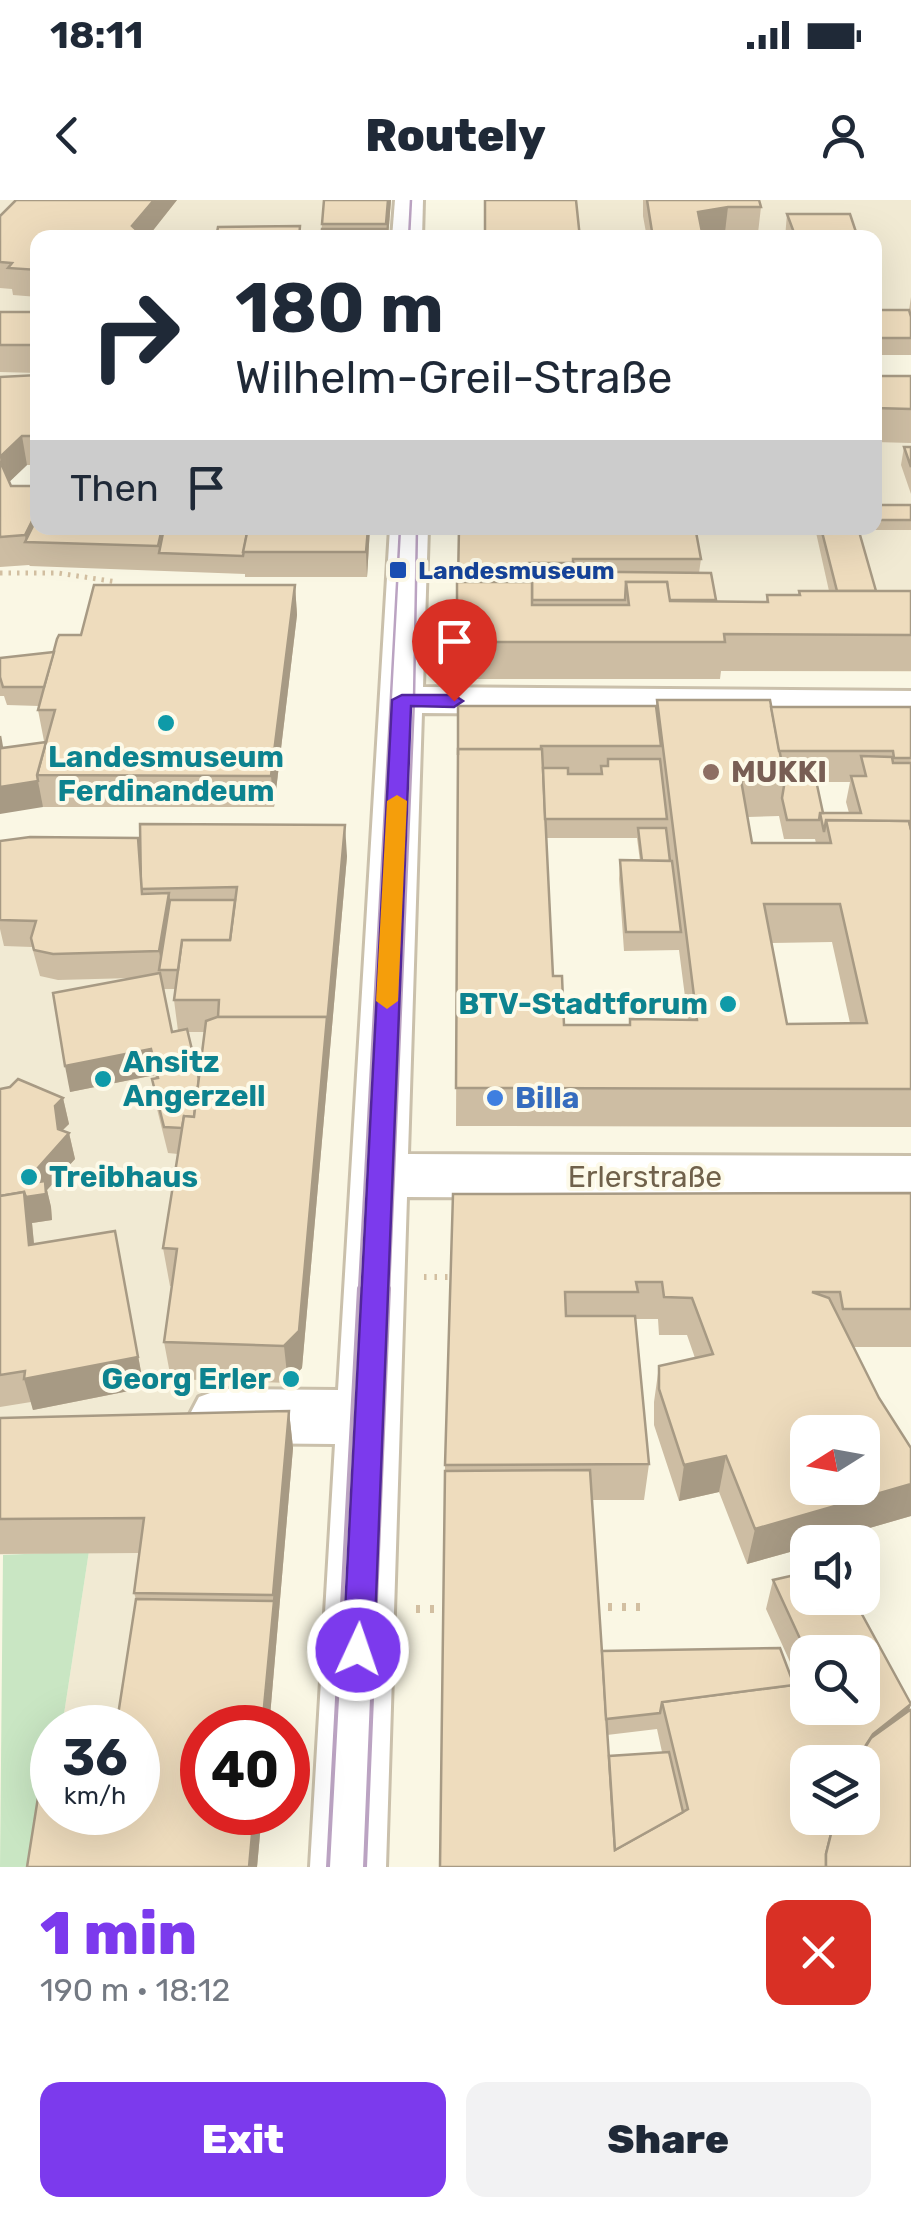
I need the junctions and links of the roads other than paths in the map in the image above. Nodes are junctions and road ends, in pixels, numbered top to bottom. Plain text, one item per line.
1 (409, 200) edge
2 (408, 230) edge
3 (409, 535) edge
4 (402, 700) junction
5 (911, 704) edge
6 (379, 1175) junction
7 (911, 1178) edge
8 (162, 1416) edge
9 (369, 1417) junction
10 (348, 1867) edge

1 - 2 street
3 - 4 street
4 - 5 street
4 - 6 street
6 - 7 street, Erlerstraße
6 - 9 street
8 - 9 street
9 - 10 street

